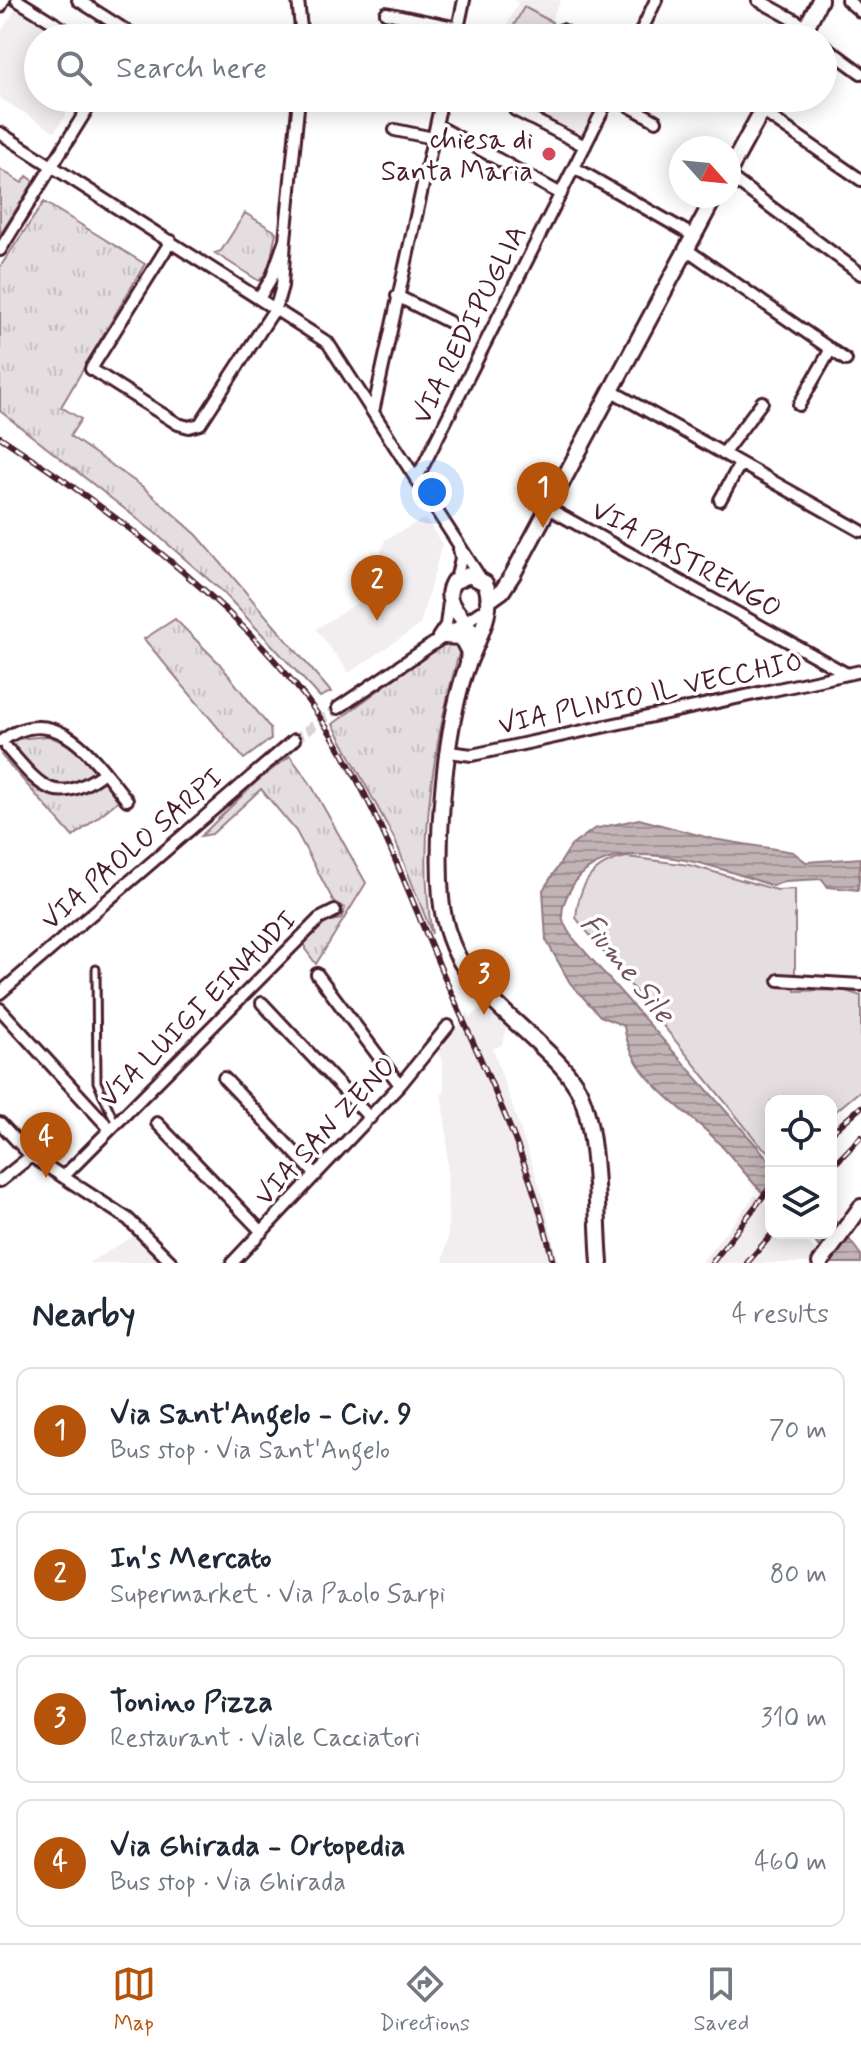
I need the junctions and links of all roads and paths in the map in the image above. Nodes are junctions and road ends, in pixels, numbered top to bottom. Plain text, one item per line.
1 (4, 0) edge
2 (17, 0) edge
3 (78, 0) edge
4 (298, 0) edge
5 (464, 0) edge
6 (656, 0) edge
7 (758, 0) edge
8 (820, 0) edge
9 (847, 0) edge
10 (0, 7) edge
11 (861, 12) edge
12 (386, 13) dead end
13 (56, 24) edge
14 (116, 24) edge
15 (301, 24) edge
16 (425, 24) edge
17 (459, 24) edge
18 (645, 24) edge
19 (792, 24) edge
20 (811, 24) edge
21 (837, 55) edge
22 (861, 73) edge
23 (86, 112) edge
24 (298, 112) edge
25 (439, 112) edge
26 (519, 112) edge
27 (604, 112) edge
28 (639, 112) edge
29 (761, 112) edge
30 (774, 112) edge
31 (656, 121) dead end
32 (436, 125) junction
33 (395, 130) dead end
34 (0, 133) edge
35 (433, 138) junction
36 (585, 146) junction
37 (741, 151) edge
38 (53, 166) junction
39 (575, 168) junction
40 (861, 180) edge
41 (741, 183) edge
42 (561, 194) junction
43 (709, 208) edge
44 (285, 240) junction
45 (171, 241) junction
46 (690, 243) junction
47 (0, 250) edge
48 (861, 274) edge
49 (397, 296) junction
50 (260, 297) junction
51 (276, 307) junction
52 (449, 322) dead end
53 (831, 349) junction
54 (846, 360) dead end
55 (610, 390) junction
56 (762, 402) dead end
57 (799, 405) dead end
58 (373, 412) junction
59 (723, 454) junction
60 (740, 464) junction
61 (416, 480) junction
62 (720, 500) dead end
63 (546, 507) junction
64 (861, 531) edge
65 (459, 547) junction
66 (523, 550) junction
67 (456, 580) junction
68 (482, 580) junction
69 (485, 605) junction
70 (452, 606) junction
71 (466, 621) junction
72 (439, 639) junction
73 (469, 658) junction
74 (861, 671) edge
75 (847, 674) junction
76 (338, 708) tunnel mouth
77 (294, 740) tunnel mouth
78 (4, 745) edge
79 (449, 752) junction
80 (99, 776) dead end
81 (127, 800) dead end
82 (335, 911) dead end
83 (96, 969) dead end
84 (317, 974) dead end
85 (779, 980) dead end
86 (861, 985) edge
87 (0, 993) edge
88 (262, 1003) dead end
89 (0, 1009) edge
90 (448, 1026) dead end
91 (224, 1078) dead end
92 (400, 1085) junction
93 (370, 1118) junction
94 (0, 1123) edge
95 (157, 1123) dead end
96 (113, 1127) junction
97 (31, 1156) junction
98 (316, 1175) junction
99 (63, 1177) junction
100 (0, 1181) edge
101 (861, 1207) edge
102 (262, 1232) junction
103 (172, 1263) edge
104 (232, 1263) edge
105 (600, 1263) edge
106 (820, 1263) edge

1 - 10 street
2 - 13 street
3 - 14 street
4 - 15 street
5 - 17 street
6 - 18 street
7 - 19 street
8 - 20 street
9 - 11 street
12 - 16 street
21 - 22 street
23 - 38 street
24 - 44 street
25 - 32 street
26 - 36 street
27 - 36 street, VIA REDIPUGLIA
28 - 31 street, VIA REDIPUGLIA
29 - 37 street
30 - 40 street
32 - 35 street
32 - 42 street
33 - 35 street
34 - 38 street
35 - 49 street
36 - 39 street, VIA REDIPUGLIA
38 - 45 street
38 - 47 street
39 - 42 street, VIA REDIPUGLIA
39 - 46 street
41 - 48 street
42 - 61 street, VIA REDIPUGLIA
43 - 46 street
44 - 50 street
44 - 51 street
45 - 50 street
45 - 51 street
46 - 53 street
46 - 55 street
49 - 52 street
49 - 58 street
50 - 51 street
51 - 58 street
53 - 54 street
53 - 57 street
55 - 59 street
55 - 63 street
56 - 59 street
58 - 61 street
59 - 60 street
60 - 62 street
60 - 64 street
61 - 65 street
63 - 66 street
63 - 75 street, VIA PASTRENGO
65 - 67 street
65 - 68 street
66 - 68 street
66 - 69 street
67 - 68 street
67 - 70 street
68 - 69 street
69 - 70 street
69 - 71 street
69 - 73 street
70 - 71 street
70 - 72 street
71 - 72 street
71 - 73 street
72 - 73 street
72 - 76 street
73 - 79 street
74 - 75 street, VIA PLINIO IL VECCHIO
75 - 79 street, VIA PLINIO IL VECCHIO
77 - 87 street, VIA PAOLO SARPI
78 - 80 street
78 - 81 street
79 - 105 street
82 - 96 street, VIA LUIGI EINAUDI
83 - 96 lane
84 - 92 street
85 - 86 street
88 - 93 street
89 - 96 street
90 - 92 street, VIA SAN ZENO
91 - 98 street
92 - 93 street, VIA SAN ZENO
93 - 98 street, VIA SAN ZENO
94 - 97 street
95 - 102 street
96 - 99 street, VIA LUIGI EINAUDI
97 - 99 street
97 - 100 street
98 - 102 street, VIA SAN ZENO
99 - 103 street
101 - 106 street
102 - 104 street, VIA SAN ZENO

